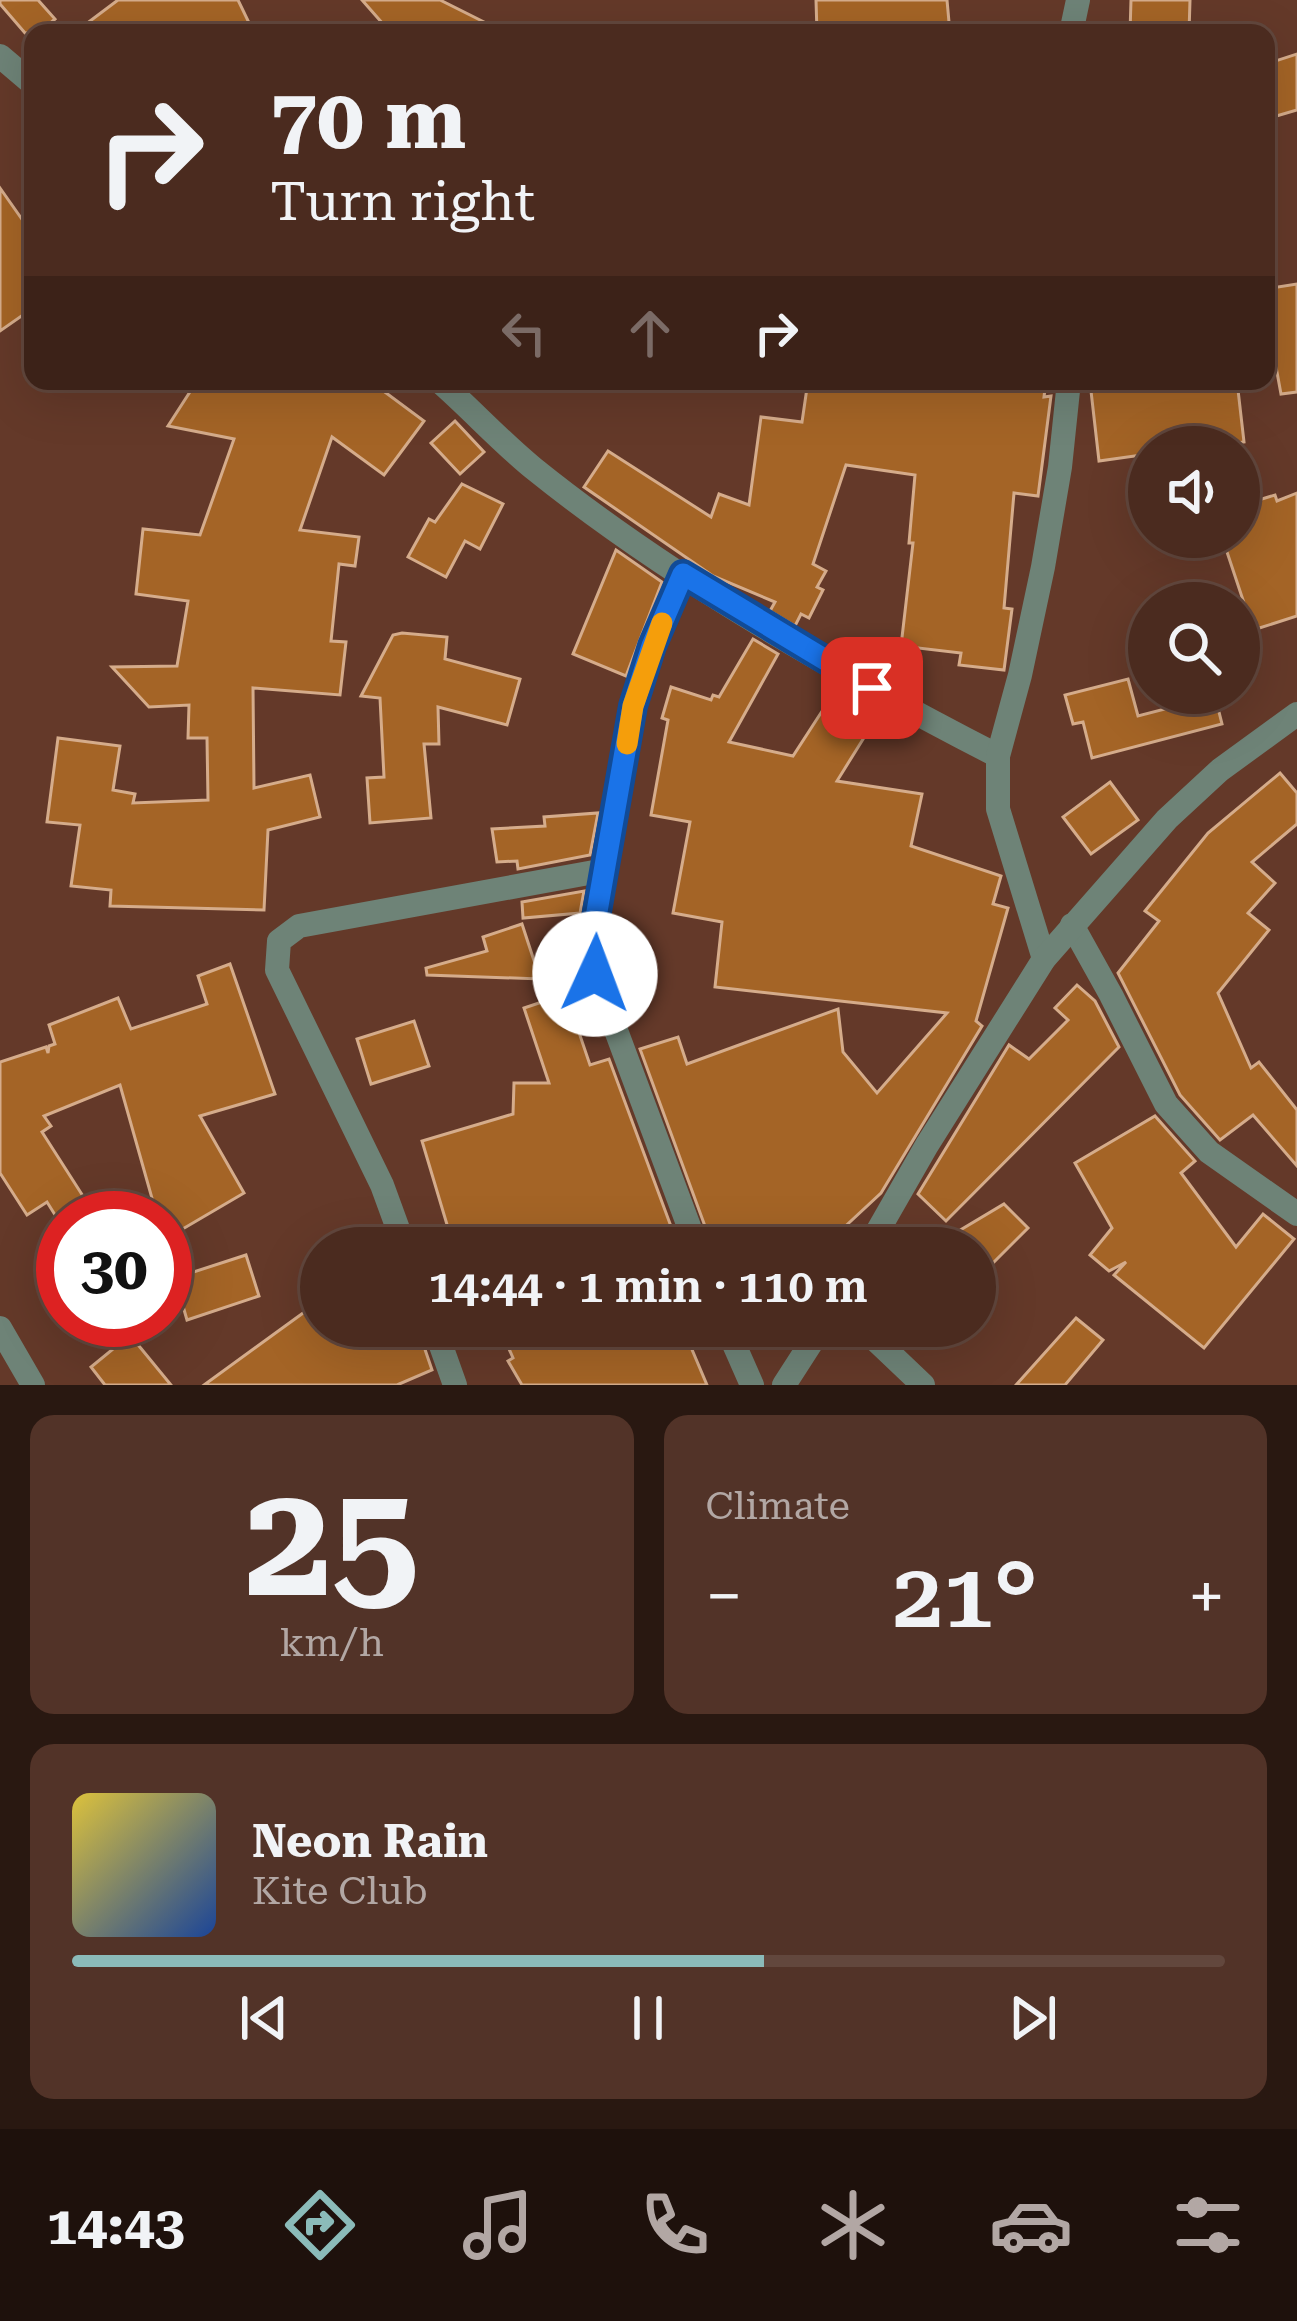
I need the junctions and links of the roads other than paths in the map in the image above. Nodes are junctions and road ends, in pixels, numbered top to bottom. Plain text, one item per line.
1 (0, 56) edge
2 (24, 76) edge
3 (450, 390) edge
4 (1069, 390) edge
5 (683, 574) junction
6 (1297, 714) edge
7 (998, 756) junction
8 (605, 870) junction
9 (1072, 925) junction
10 (1044, 959) junction
11 (1297, 1214) edge
12 (397, 1227) edge
13 (689, 1227) edge
14 (880, 1227) edge
15 (0, 1328) edge
16 (441, 1347) edge
17 (735, 1347) edge
18 (808, 1347) edge
19 (883, 1347) edge
20 (33, 1385) edge
21 (455, 1385) edge
22 (752, 1385) edge
23 (784, 1385) edge
24 (923, 1385) edge

1 - 2 street
3 - 5 street
4 - 7 street
5 - 7 street
5 - 8 street
6 - 9 street
7 - 10 street
8 - 12 street
8 - 13 street
9 - 10 street
9 - 11 street
10 - 14 street
15 - 20 street
16 - 21 street
17 - 22 street
18 - 23 street
19 - 24 street

